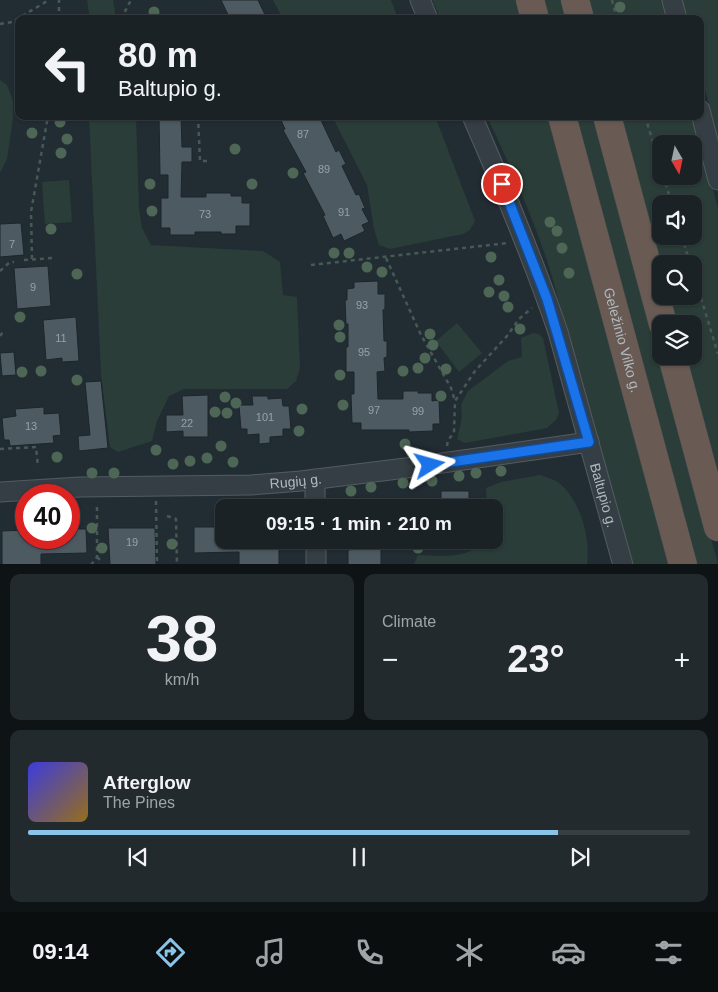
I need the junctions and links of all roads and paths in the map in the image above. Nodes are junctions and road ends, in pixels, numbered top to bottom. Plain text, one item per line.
1 (49, 0) edge
2 (59, 0) edge
3 (131, 0) edge
4 (420, 0) edge
5 (530, 0) edge
6 (575, 0) edge
7 (612, 0) edge
8 (672, 0) edge
9 (24, 15) edge
10 (59, 15) edge
11 (124, 15) edge
12 (426, 15) edge
13 (535, 15) edge
14 (579, 15) edge
15 (616, 15) edge
16 (676, 15) edge
17 (15, 20) edge
18 (0, 24) edge
19 (47, 120) edge
20 (198, 120) edge
21 (474, 120) edge
22 (563, 120) edge
23 (608, 120) edge
24 (646, 120) edge
25 (703, 120) edge
26 (652, 139) edge
27 (208, 161) dead end
28 (718, 180) edge
29 (524, 238) junction
30 (53, 258) dead end
31 (386, 258) junction
32 (32, 259) junction
33 (24, 260) dead end
34 (14, 262) dead end
35 (311, 265) dead end
36 (0, 271) edge
37 (702, 301) edge
38 (535, 305) dead end
39 (661, 315) edge
40 (3, 332) dead end
41 (0, 336) edge
42 (718, 354) edge
43 (674, 365) edge
44 (455, 400) junction
45 (32, 441) dead end
46 (589, 442) junction
47 (32, 447) junction
48 (0, 449) edge
49 (446, 462) junction
50 (38, 467) dead end
51 (315, 479) junction
52 (0, 492) edge
53 (98, 496) dead end
54 (156, 497) dead end
55 (316, 499) edge
56 (168, 516) dead end
57 (718, 527) edge
58 (316, 549) edge
59 (97, 557) junction
60 (91, 564) edge
61 (100, 564) edge
62 (157, 564) edge
63 (177, 564) edge
64 (316, 564) edge
65 (623, 564) edge
66 (683, 564) edge

1 - 9 path
2 - 10 path
3 - 11 path
4 - 12 street
5 - 13 highway
6 - 14 highway
7 - 15 path
8 - 16 street
17 - 18 path
19 - 32 path
20 - 27 path
21 - 29 street, Baltupio g.
22 - 66 highway, Geležinio Vilko g.
23 - 39 highway
24 - 26 path
25 - 28 street
29 - 31 path
29 - 46 street, Baltupio g.
30 - 32 path
31 - 35 path
31 - 44 path
32 - 33 path
34 - 36 path
37 - 42 path
38 - 44 path
40 - 41 path
43 - 57 highway
44 - 49 path
45 - 47 path
46 - 49 street, Rugių g.
46 - 65 street, Baltupio g.
47 - 48 path
47 - 50 path
49 - 51 street, Rugių g.
51 - 52 street, Rugių g.
51 - 55 street
53 - 59 path
54 - 62 path
56 - 63 path
58 - 64 street
59 - 60 path
59 - 61 path

